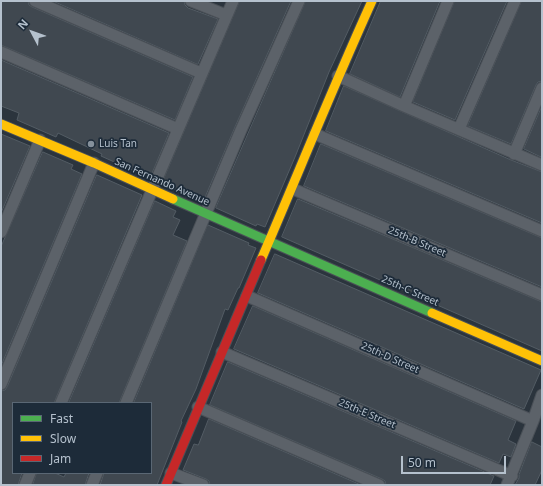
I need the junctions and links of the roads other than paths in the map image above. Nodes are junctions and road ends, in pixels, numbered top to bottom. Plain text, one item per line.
1 (35, 1) edge
2 (191, 1) edge
3 (233, 1) edge
4 (299, 1) edge
5 (372, 1) edge
6 (448, 1) edge
7 (515, 1) edge
8 (226, 15) junction
9 (1, 52) edge
10 (201, 73) junction
11 (338, 76) junction
12 (542, 88) edge
13 (404, 106) junction
14 (1, 124) edge
15 (178, 129) junction
16 (459, 129) junction
17 (315, 134) junction
18 (40, 140) junction
19 (514, 154) junction
20 (94, 163) junction
21 (542, 165) edge
22 (152, 189) junction
23 (293, 189) junction
24 (206, 214) junction
25 (542, 230) edge
26 (1, 232) edge
27 (270, 241) junction
28 (542, 295) edge
29 (246, 296) junction
30 (222, 352) junction
31 (542, 361) edge
32 (1, 384) edge
33 (542, 395) edge
34 (61, 402) edge
35 (126, 402) edge
36 (198, 407) junction
37 (533, 420) junction
38 (171, 473) junction
39 (30, 474) edge
40 (97, 474) edge
41 (510, 480) edge
42 (25, 485) edge
43 (92, 485) edge
44 (166, 485) edge
45 (203, 485) edge
46 (379, 485) edge

1 - 10 street
2 - 8 street
3 - 8 street
4 - 24 street
5 - 11 street
6 - 13 street
7 - 16 street
8 - 10 street
9 - 15 street
10 - 15 street
11 - 13 street
11 - 17 street
12 - 19 street
13 - 16 street
14 - 18 street, San Fernando Avenue
15 - 22 street
16 - 19 street
17 - 23 street
17 - 25 street
18 - 20 street, San Fernando Avenue
18 - 26 street
19 - 21 street
20 - 22 street, San Fernando Avenue
20 - 32 street
22 - 24 street, San Fernando Avenue
22 - 34 street
23 - 27 street
23 - 28 street, 25th-B Street
24 - 27 street, San Fernando Avenue
24 - 35 street
27 - 29 street
27 - 31 street, 25th-C Street
29 - 30 street
29 - 37 street, 25th-D Street
30 - 36 street
30 - 41 street, 25th-E Street
33 - 37 street
36 - 38 street
36 - 46 street
37 - 41 street
38 - 44 street
38 - 45 street
39 - 42 street
40 - 43 street

